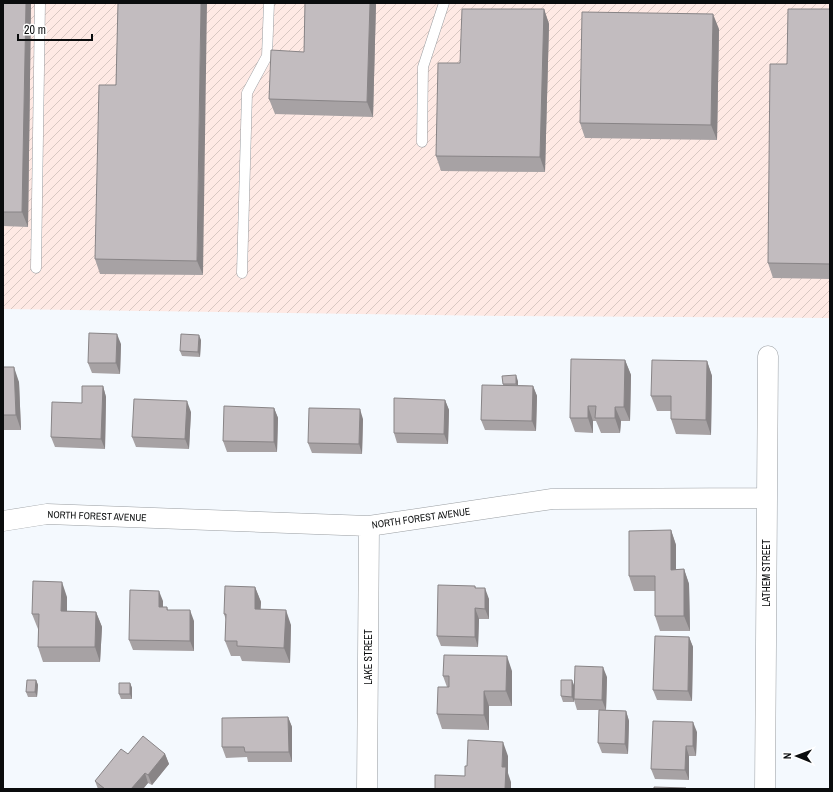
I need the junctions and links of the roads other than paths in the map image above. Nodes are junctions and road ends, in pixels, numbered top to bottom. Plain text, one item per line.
1 (40, 3) edge
2 (268, 3) edge
3 (444, 3) edge
4 (422, 142) dead end
5 (36, 268) dead end
6 (242, 274) dead end
7 (768, 356) dead end
8 (766, 498) junction
9 (3, 521) edge
10 (369, 526) junction
11 (367, 789) edge
12 (765, 789) edge

1 - 5 lane
2 - 6 lane
3 - 4 lane
7 - 8 street, LATHEM STREET
8 - 10 street, NORTH FOREST AVENUE
8 - 12 street, LATHEM STREET
9 - 10 street, NORTH FOREST AVENUE
10 - 11 street, LAKE STREET

